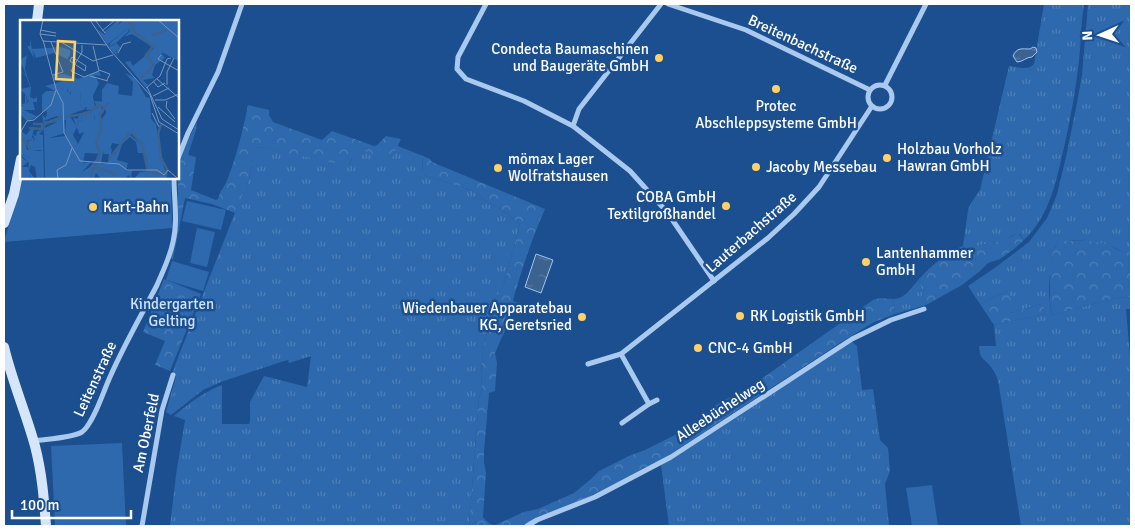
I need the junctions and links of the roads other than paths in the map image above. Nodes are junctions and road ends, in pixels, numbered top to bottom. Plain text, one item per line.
1 (39, 4) edge
2 (242, 4) edge
3 (486, 4) edge
4 (661, 4) edge
5 (668, 4) edge
6 (926, 4) edge
7 (37, 20) edge
8 (885, 86) junction
9 (870, 90) junction
10 (872, 106) junction
11 (573, 126) junction
12 (179, 156) edge
13 (20, 164) edge
14 (174, 179) edge
15 (4, 222) edge
16 (714, 281) junction
17 (924, 309) dead end
18 (4, 347) edge
19 (622, 354) junction
20 (588, 364) dead end
21 (173, 375) dead end
22 (657, 400) dead end
23 (649, 404) junction
24 (622, 424) dead end
25 (34, 441) junction
26 (46, 526) edge
27 (142, 526) edge
28 (527, 526) edge

1 - 7 street
2 - 12 street
3 - 11 street
4 - 11 street
5 - 9 street, Breitenbachstraße
6 - 8 street
8 - 9 street
8 - 10 street
9 - 10 street
10 - 16 street, Lauterbachstraße
11 - 16 street
13 - 15 street
14 - 25 street, Leitenstraße
16 - 19 street, Lauterbachstraße
17 - 28 street, Alleebüchelweg
18 - 25 street
19 - 20 street, Lauterbachstraße
19 - 23 street
21 - 27 street, Am Oberfeld
22 - 23 street
23 - 24 street
25 - 26 street

